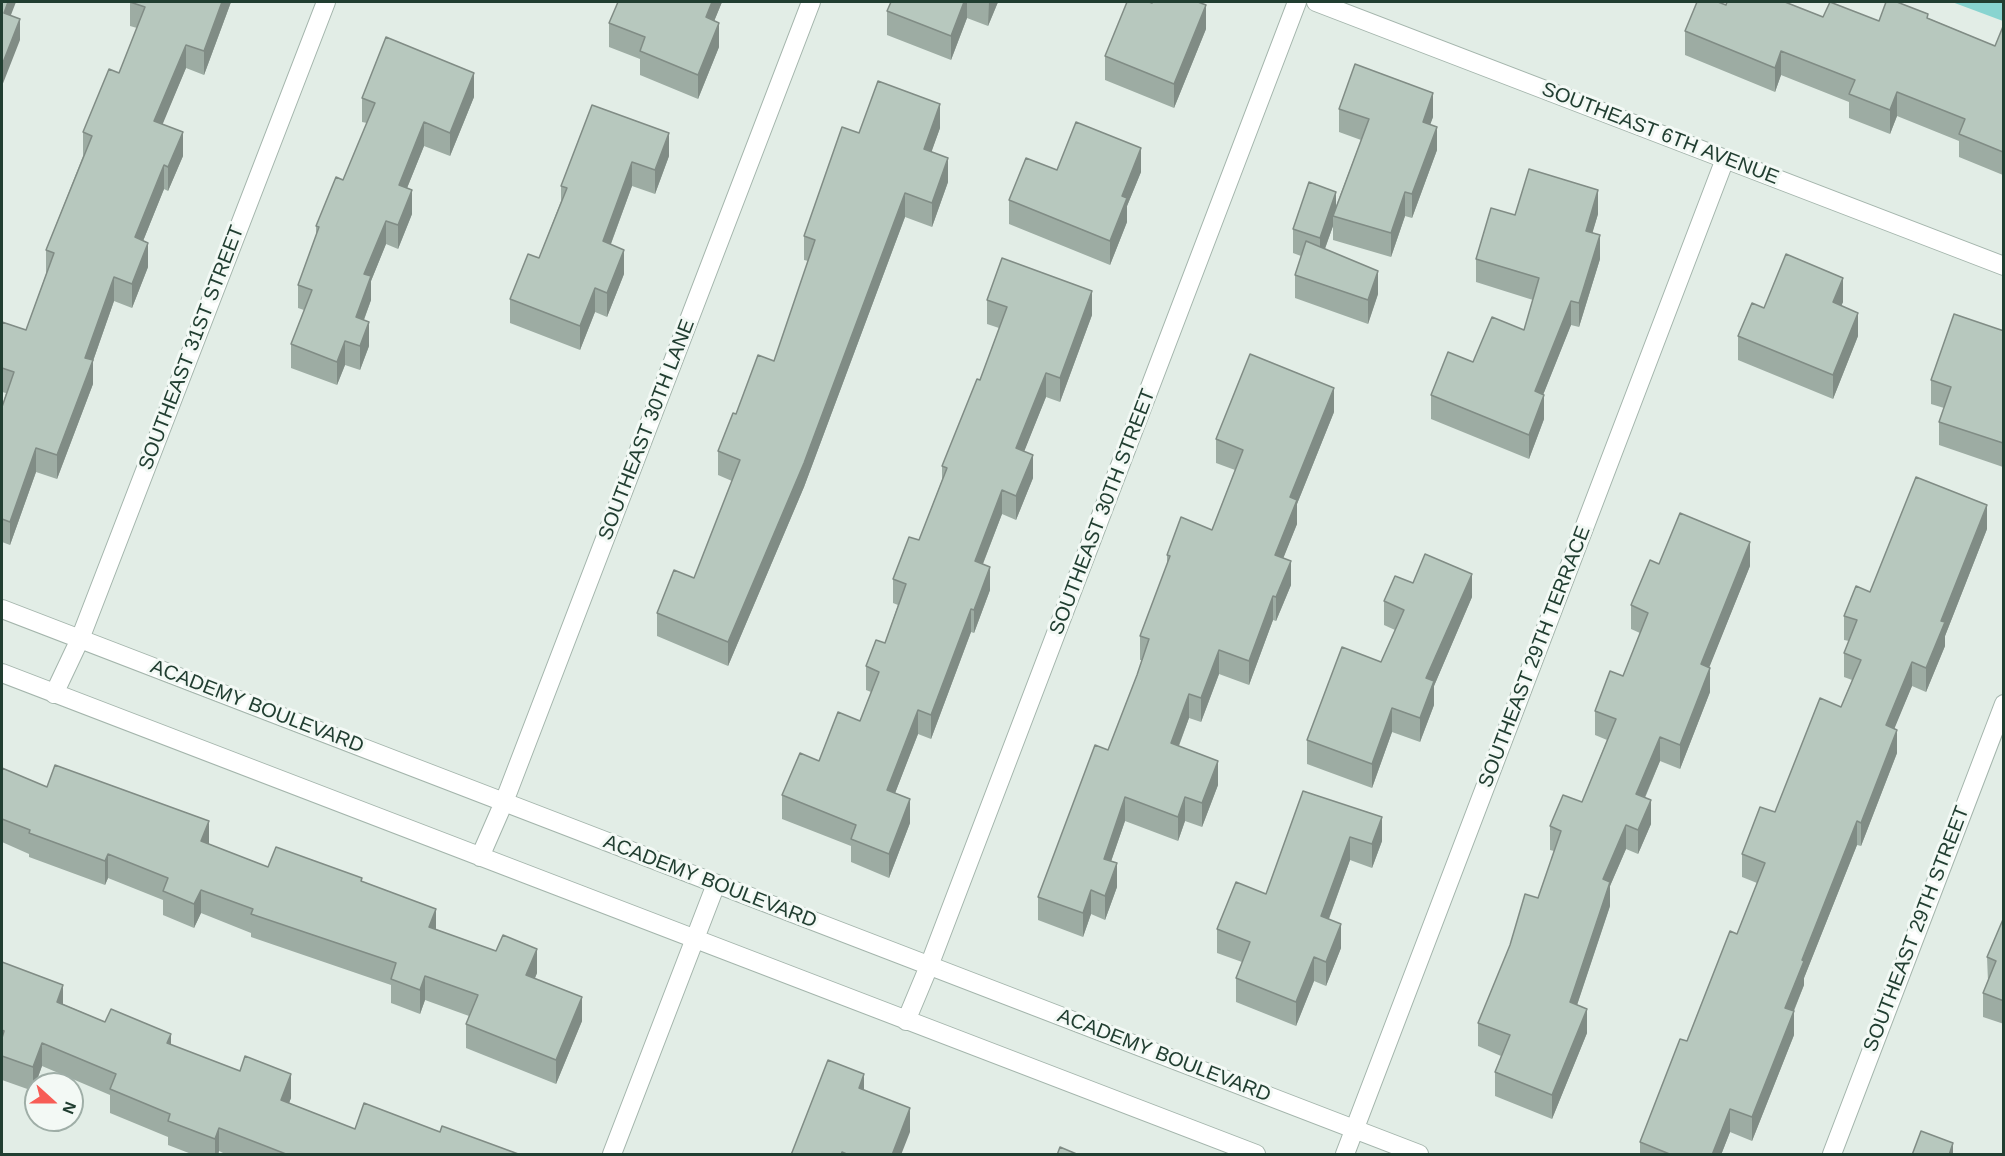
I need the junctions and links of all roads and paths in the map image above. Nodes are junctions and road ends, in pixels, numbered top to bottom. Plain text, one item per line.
1 (326, 2) edge
2 (811, 2) edge
3 (1297, 2) edge
4 (1316, 2) edge
5 (1725, 159) junction
6 (2004, 266) edge
7 (2, 609) edge
8 (80, 639) junction
9 (2, 673) edge
10 (54, 694) junction
11 (2004, 704) edge
12 (504, 802) junction
13 (480, 857) junction
14 (716, 884) junction
15 (694, 940) junction
16 (929, 966) junction
17 (906, 1021) junction
18 (1354, 1130) junction
19 (612, 1155) edge
20 (1256, 1155) edge
21 (1345, 1155) edge
22 (1419, 1155) edge
23 (1832, 1155) edge

1 - 8 street, SOUTHEAST 31ST STREET
2 - 12 street, SOUTHEAST 30TH LANE
3 - 16 street, SOUTHEAST 30TH STREET
4 - 5 street, SOUTHEAST 6TH AVENUE
5 - 6 street, SOUTHEAST 6TH AVENUE
5 - 18 street, SOUTHEAST 29TH TERRACE
7 - 8 street, ACADEMY BOULEVARD
8 - 10 street, SOUTHEAST 31ST STREET
8 - 12 street, ACADEMY BOULEVARD
9 - 10 street
10 - 13 street
11 - 23 street, SOUTHEAST 29TH STREET
12 - 13 street, SOUTHEAST 30TH LANE
12 - 14 street, ACADEMY BOULEVARD
13 - 15 street
14 - 15 street
14 - 16 street, ACADEMY BOULEVARD
15 - 17 street
15 - 19 street
16 - 17 street, SOUTHEAST 30TH STREET
16 - 18 street, ACADEMY BOULEVARD
17 - 20 street
18 - 21 street, SOUTHEAST 29TH TERRACE
18 - 22 street, ACADEMY BOULEVARD

